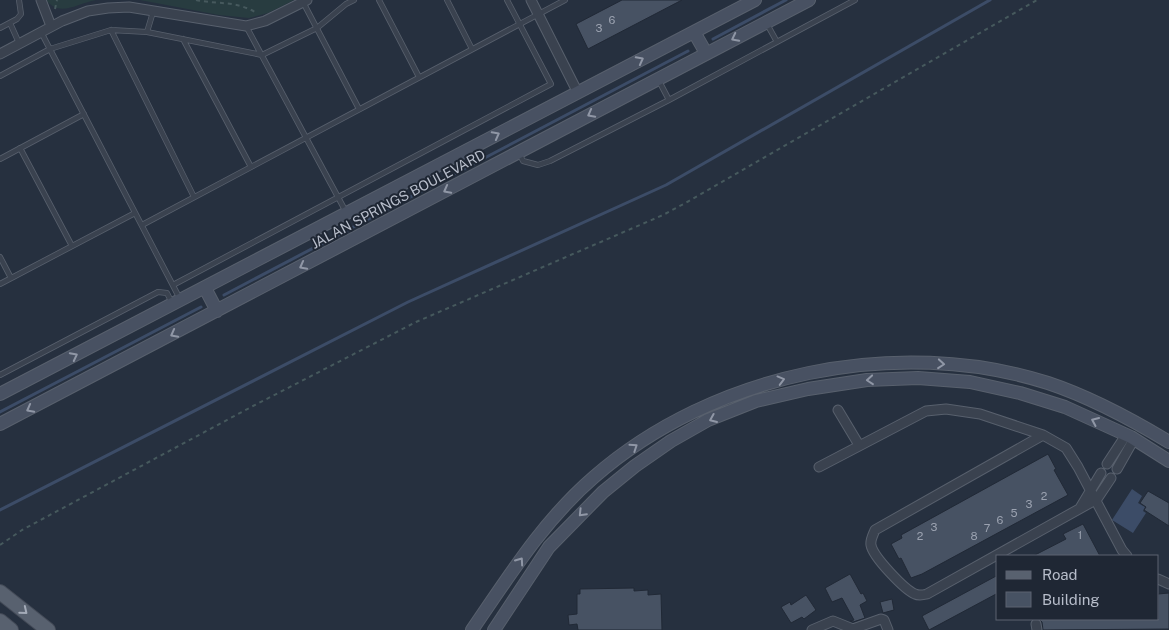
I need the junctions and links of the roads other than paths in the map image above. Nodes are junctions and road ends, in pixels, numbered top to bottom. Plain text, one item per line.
1 (19, 0) edge
2 (41, 0) edge
3 (354, 0) edge
4 (379, 0) edge
5 (447, 0) edge
6 (507, 0) edge
7 (531, 0) edge
8 (565, 0) edge
9 (755, 0) edge
10 (809, 0) edge
11 (855, 0) edge
12 (305, 1) edge
13 (153, 12) junction
14 (538, 14) junction
15 (766, 22) junction
16 (10, 23) junction
17 (519, 23) junction
18 (51, 26) junction
19 (246, 26) junction
20 (0, 28) edge
21 (317, 28) junction
22 (110, 30) junction
23 (41, 32) junction
24 (147, 32) junction
25 (694, 32) junction
26 (183, 39) junction
27 (777, 42) junction
28 (19, 43) junction
29 (50, 49) junction
30 (472, 49) junction
31 (706, 53) junction
32 (0, 54) edge
33 (262, 55) junction
34 (0, 76) edge
35 (419, 77) junction
36 (658, 79) junction
37 (578, 93) junction
38 (669, 100) junction
39 (359, 109) junction
40 (84, 114) junction
41 (307, 139) junction
42 (20, 148) junction
43 (521, 156) junction
44 (0, 159) edge
45 (251, 167) junction
46 (194, 197) junction
47 (338, 197) junction
48 (135, 212) junction
49 (347, 214) junction
50 (142, 225) junction
51 (72, 246) junction
52 (0, 257) edge
53 (11, 278) junction
54 (0, 284) edge
55 (173, 285) junction
56 (205, 288) junction
57 (177, 302) junction
58 (217, 311) junction
59 (0, 375) edge
60 (0, 394) edge
61 (838, 410) dead end
62 (0, 424) edge
63 (1138, 424) junction
64 (1044, 435) junction
65 (1130, 437) junction
66 (1169, 442) edge
67 (859, 445) junction
68 (1169, 461) edge
69 (1107, 464) dead end
70 (819, 467) dead end
71 (1117, 469) dead end
72 (1101, 473) dead end
73 (1111, 478) dead end
74 (1090, 489) junction
75 (1097, 499) junction
76 (1080, 508) junction
77 (996, 555) edge
78 (996, 555) edge
79 (1126, 555) edge
80 (505, 582) junction
81 (0, 592) edge
82 (520, 592) junction
83 (0, 621) edge
84 (11, 630) edge
85 (48, 630) edge
86 (472, 630) edge
87 (494, 630) edge
88 (812, 630) edge
89 (888, 630) edge

1 - 16 lane
2 - 18 street
3 - 21 lane
4 - 35 lane
5 - 30 lane
6 - 17 lane
7 - 14 street
8 - 14 lane
9 - 25 main road, JALAN SPRINGS BOULEVARD
10 - 15 main road, JALAN SPRINGS BOULEVARD
11 - 27 lane
12 - 19 street
12 - 21 lane
13 - 18 street
13 - 19 street
13 - 24 lane
14 - 17 lane
14 - 37 street
15 - 27 lane
15 -> 31 main road, JALAN SPRINGS BOULEVARD
16 - 20 lane
16 - 28 lane
17 - 30 lane
17 - 47 lane
18 - 23 street
19 - 33 lane
21 - 33 lane
21 - 39 lane
22 - 24 lane
22 - 29 lane
22 - 46 lane
23 - 28 street
23 - 29 lane
24 - 26 lane
25 - 31 main road
37 -> 25 main road, JALAN SPRINGS BOULEVARD
26 - 33 lane
26 - 45 lane
27 - 38 lane
28 - 32 street
29 - 34 lane
29 - 40 lane
30 - 35 lane
31 - 36 main road, JALAN SPRINGS BOULEVARD
33 - 41 lane
35 - 39 lane
36 - 38 lane
36 -> 43 main road, JALAN SPRINGS BOULEVARD
49 -> 37 main road, JALAN SPRINGS BOULEVARD
38 - 43 lane
39 - 41 lane
40 - 42 lane
40 - 48 lane
41 - 45 lane
41 - 47 lane
42 - 44 lane
42 - 51 lane
43 -> 58 main road, JALAN SPRINGS BOULEVARD
45 - 46 lane
46 - 50 lane
47 - 49 lane
47 - 55 lane
48 - 50 lane
48 - 51 lane
49 - 56 main road, JALAN SPRINGS BOULEVARD
50 - 55 lane
51 - 53 lane
52 - 53 lane
53 - 54 lane
55 - 57 lane
56 - 57 main road, JALAN SPRINGS BOULEVARD
56 - 58 main road
57 - 59 lane
60 -> 57 main road, JALAN SPRINGS BOULEVARD
58 -> 62 main road, JALAN SPRINGS BOULEVARD
61 - 67 street
63 - 65 main road
63 - 66 main road
80 -> 63 main road
64 - 67 street
64 - 74 street
64 - 77 street
65 - 68 main road
65 - 69 street
65 - 71 street
65 -> 82 main road
67 - 70 street
72 - 74 street
73 - 75 street
74 - 75 street
74 - 76 street
75 - 76 street
75 - 79 street
76 - 78 street
80 - 82 main road
80 - 86 main road
81 -> 85 main road
82 - 87 main road
83 - 84 main road
88 - 89 street

